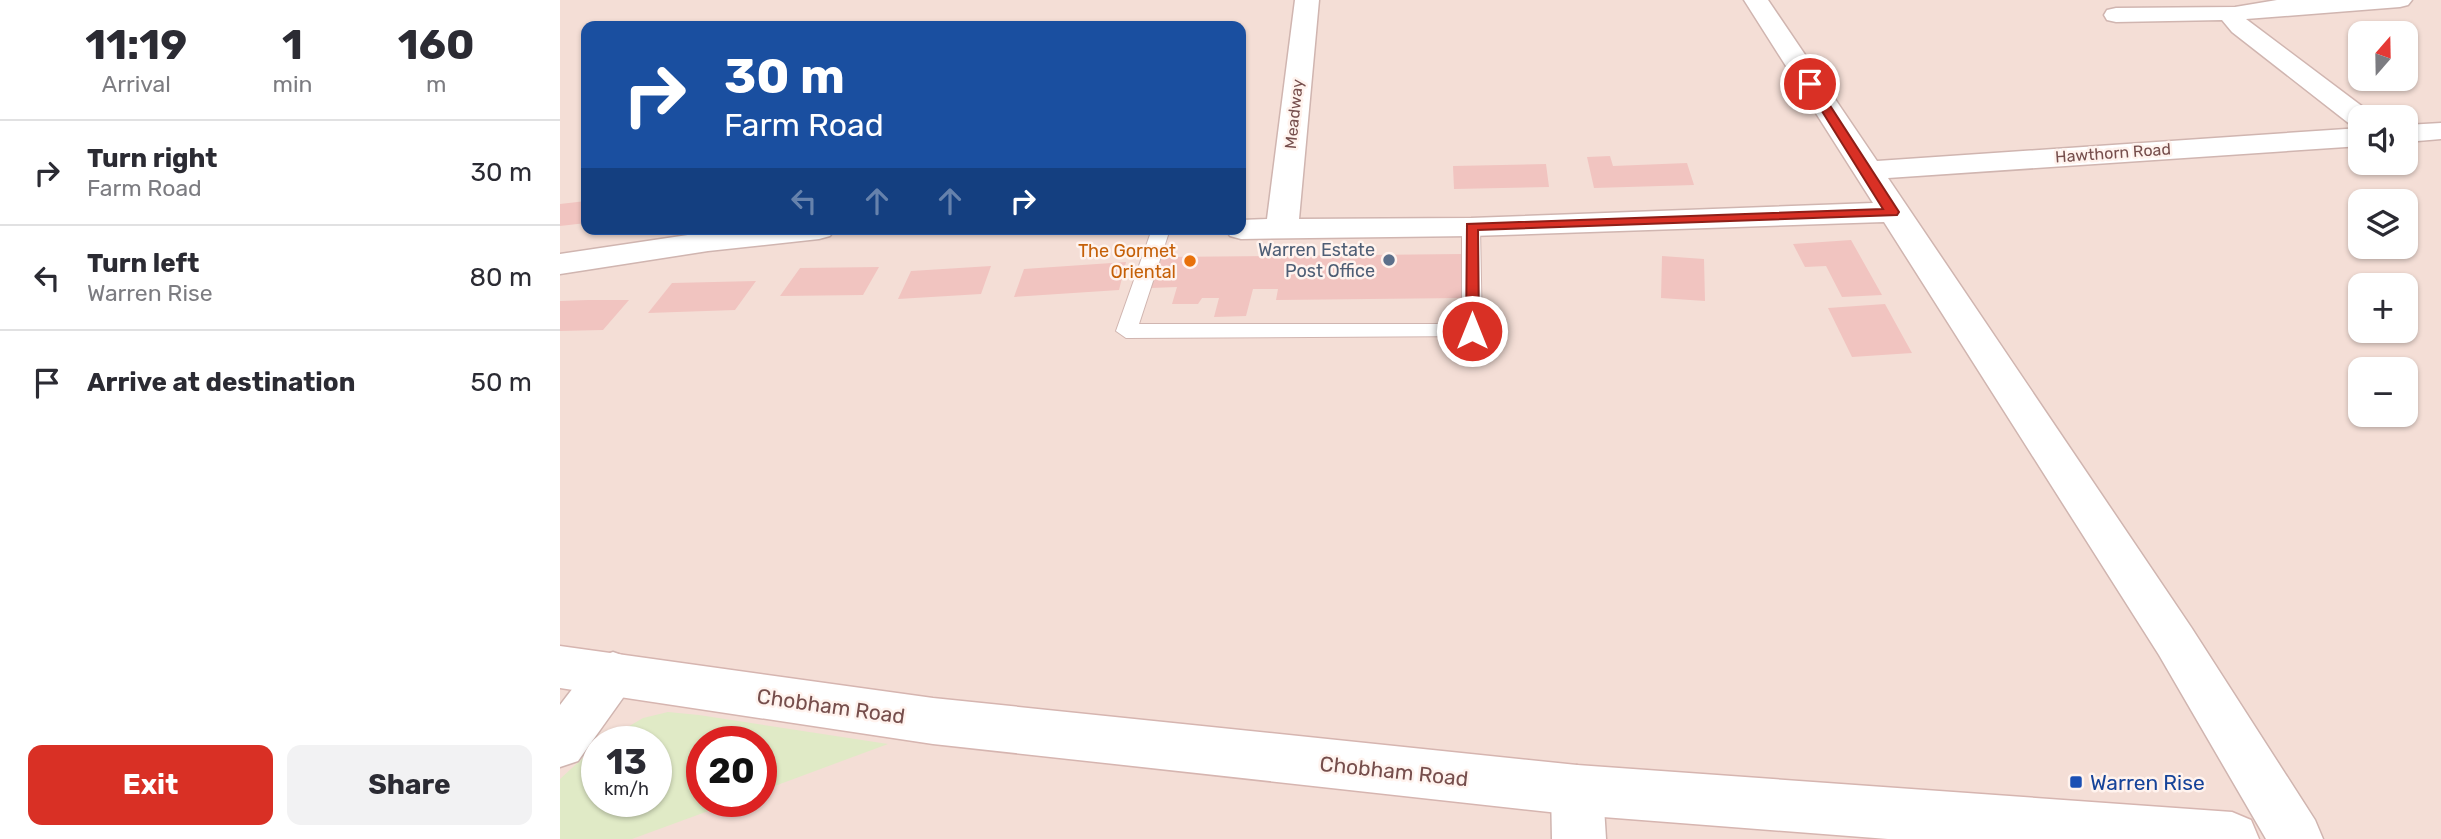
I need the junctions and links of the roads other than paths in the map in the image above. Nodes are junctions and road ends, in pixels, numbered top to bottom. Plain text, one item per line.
1 (1307, 0) edge
2 (1756, 0) edge
3 (2400, 0) edge
4 (2235, 14) junction
5 (2116, 15) dead end
6 (2348, 108) edge
7 (2441, 131) edge
8 (2418, 133) edge
9 (2348, 138) edge
10 (1866, 171) junction
11 (1892, 212) junction
12 (1471, 227) junction
13 (1246, 229) edge
14 (1282, 229) junction
15 (760, 235) edge
16 (1159, 235) edge
17 (560, 264) edge
18 (560, 667) edge
19 (613, 673) junction
20 (560, 744) edge
21 (1578, 815) edge
22 (2232, 839) edge
23 (2296, 839) edge

1 - 14 street, Meadway
2 - 10 street
3 - 4 street
4 - 5 street
4 - 6 street
7 - 8 street
9 - 10 street, Hawthorn Road
10 - 11 street
11 - 12 street
11 - 23 street
12 - 14 street
12 - 16 lane
13 - 14 street
15 - 17 street
18 - 19 street, Chobham Road
19 - 20 street
19 - 21 street, Chobham Road
21 - 22 street, Chobham Road

